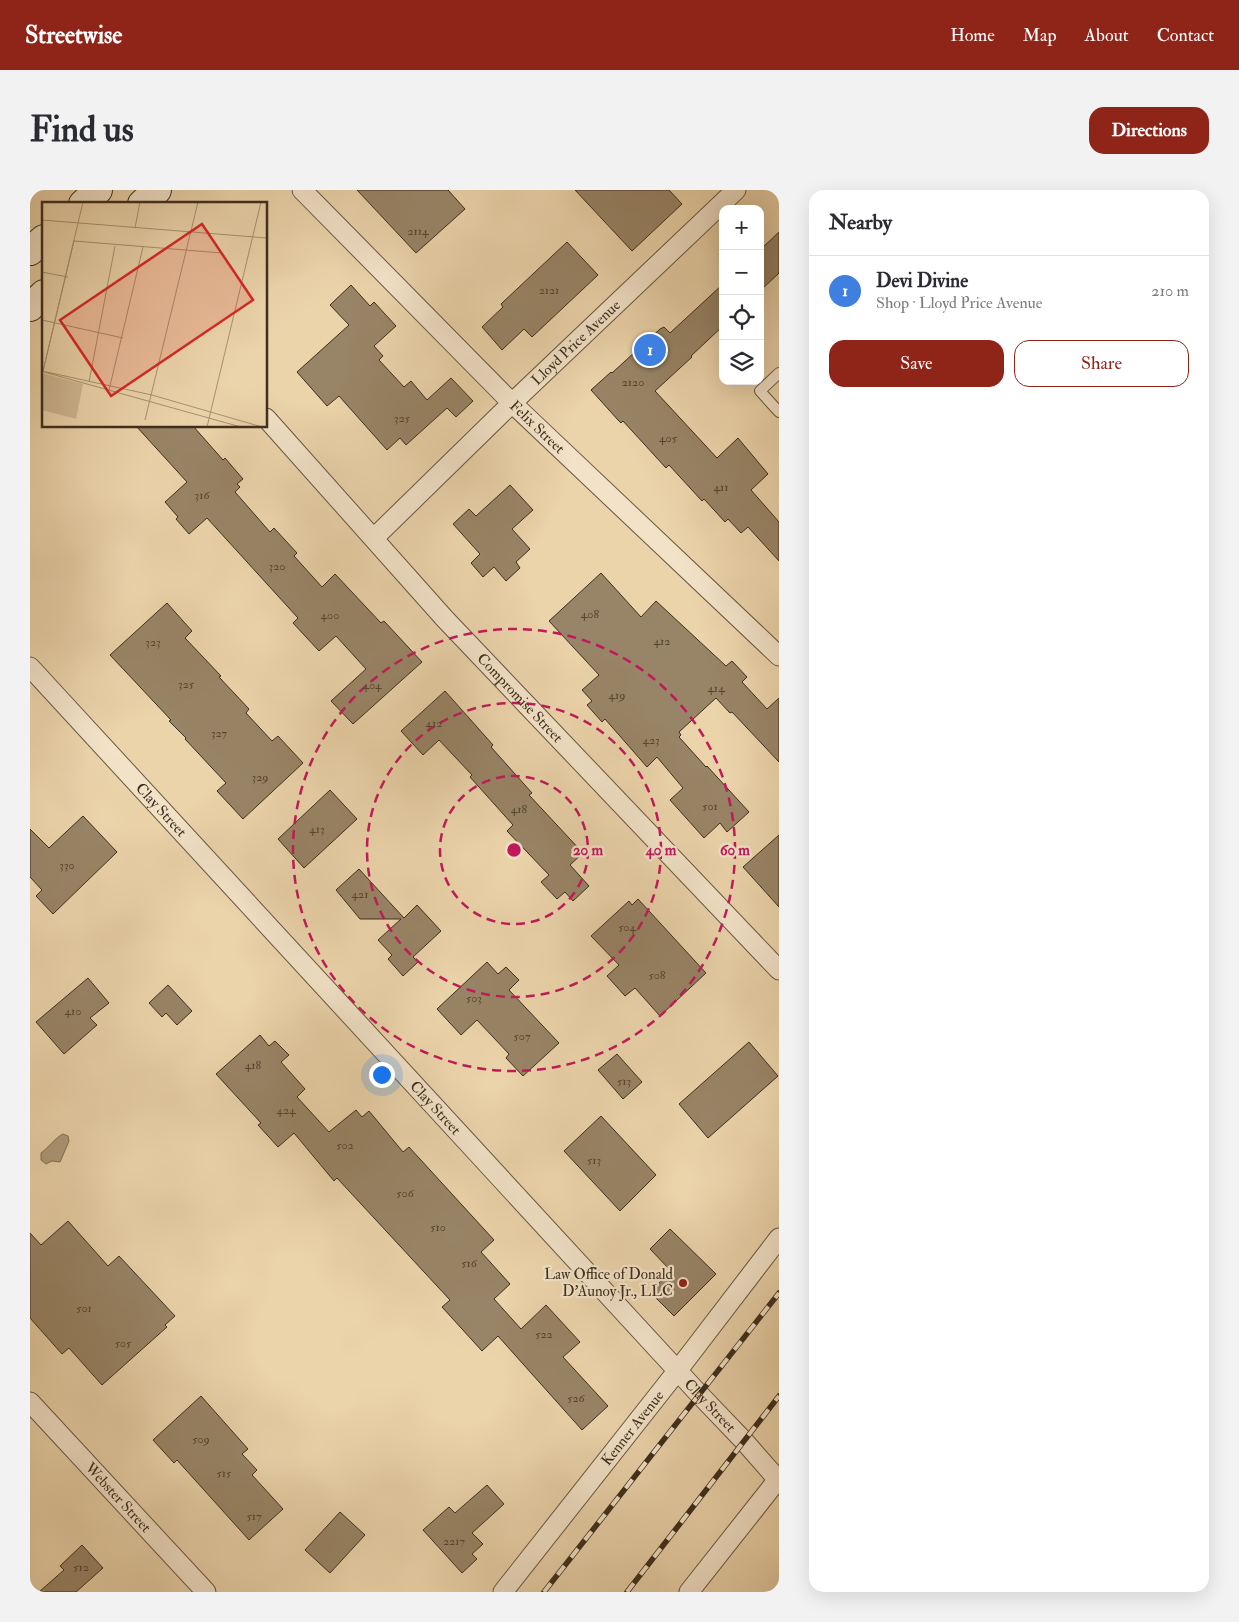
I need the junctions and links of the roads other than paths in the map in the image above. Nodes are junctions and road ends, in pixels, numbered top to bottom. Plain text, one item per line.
1 (98, 190) edge
2 (157, 190) edge
3 (302, 190) edge
4 (729, 192) edge
5 (85, 202) edge
6 (144, 202) edge
7 (42, 241) edge
8 (30, 251) edge
9 (42, 296) edge
10 (30, 307) edge
11 (779, 373) edge
12 (512, 403) junction
13 (779, 412) edge
14 (268, 420) edge
15 (374, 538) junction
16 (779, 656) edge
17 (30, 668) edge
18 (779, 970) edge
19 (779, 1238) edge
20 (678, 1370) junction
21 (30, 1402) edge
22 (779, 1480) edge
23 (206, 1592) edge
24 (503, 1592) edge
25 (689, 1592) edge

1 - 5 main road
2 - 6 main road
3 - 12 street, Felix Street
4 - 12 street, Lloyd Price Avenue
7 - 8 main road
9 - 10 main road
11 - 13 lane
12 - 15 street, Lloyd Price Avenue
12 - 16 street, Felix Street
14 - 15 street, Compromise Street
15 - 18 street, Compromise Street
17 - 20 street, Clay Street
19 - 20 street, Kenner Avenue
20 - 22 street, Clay Street
20 - 24 street, Kenner Avenue
21 - 23 street, Webster Street
22 - 25 street

